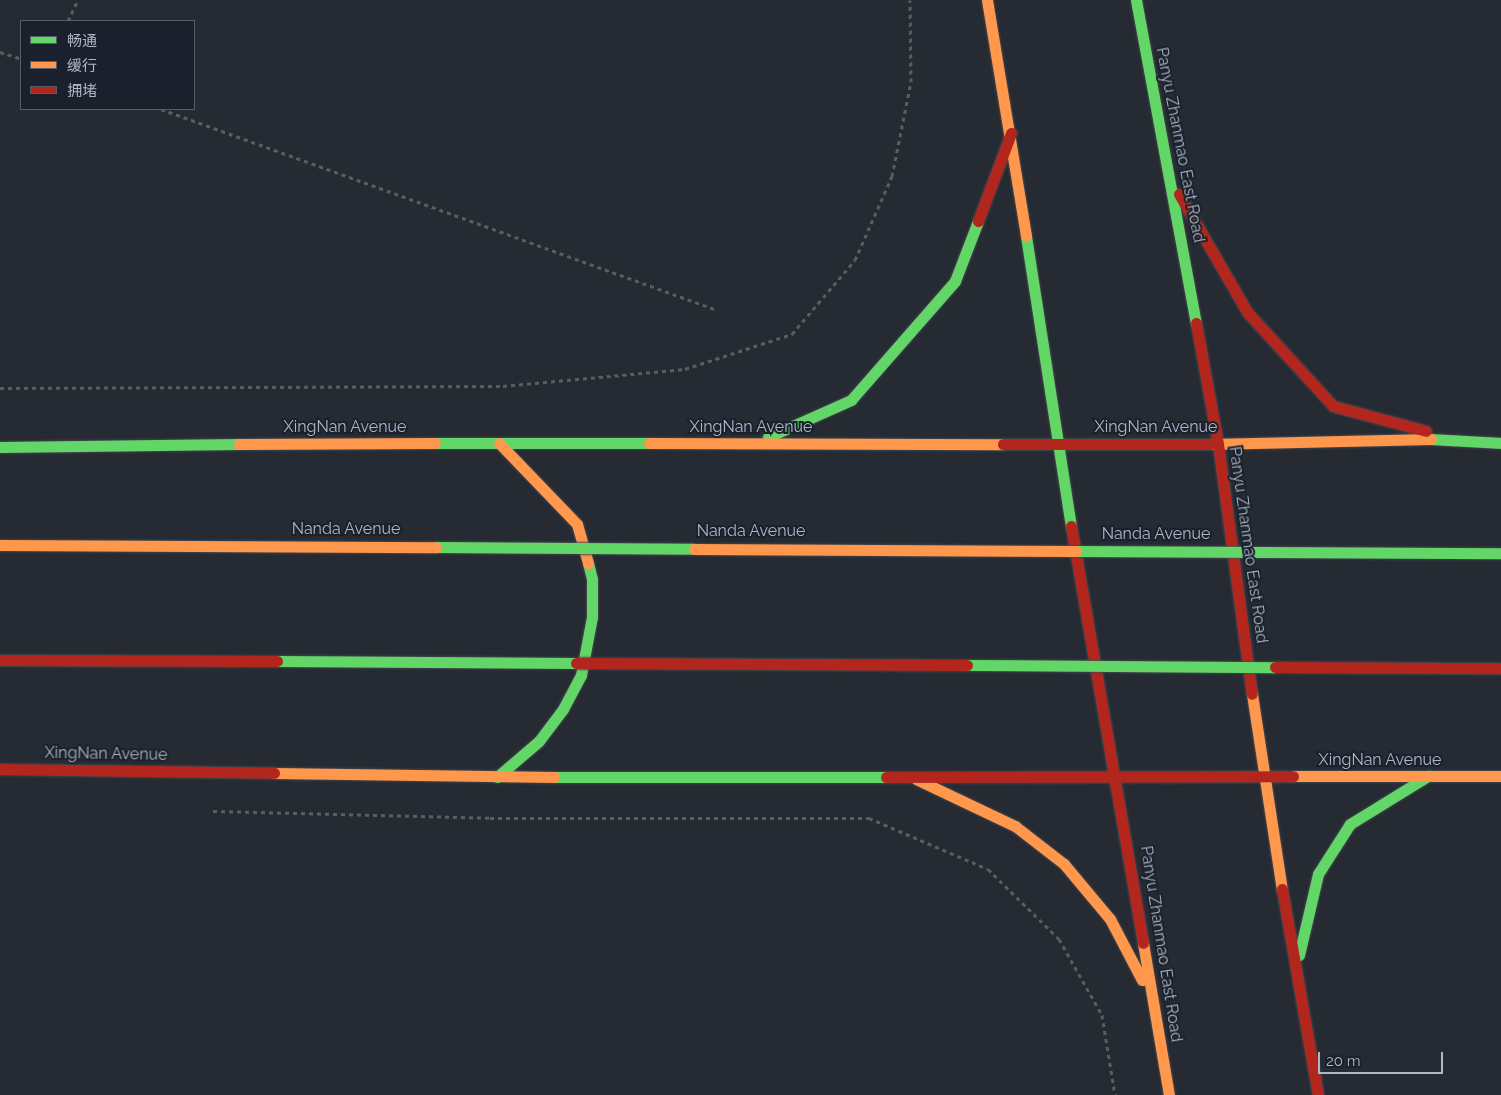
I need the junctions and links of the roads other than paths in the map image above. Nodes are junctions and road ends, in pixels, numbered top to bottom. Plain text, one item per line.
1 (987, 0) edge
2 (1136, 0) edge
3 (1011, 132) junction
4 (1169, 176) junction
5 (1454, 439) junction
6 (1501, 442) edge
7 (499, 443) junction
8 (751, 443) junction
9 (1057, 443) junction
10 (1218, 444) junction
11 (0, 448) edge
12 (0, 545) edge
13 (1501, 553) edge
14 (0, 660) edge
15 (1501, 668) edge
16 (0, 769) edge
17 (1116, 775) junction
18 (497, 776) junction
19 (911, 776) junction
20 (1428, 776) junction
21 (1501, 776) edge
22 (1263, 777) junction
23 (1296, 966) junction
24 (1154, 1001) junction
25 (1169, 1095) edge
26 (1318, 1095) edge

1 - 3 main road, Panyu Zhanmao East Road
2 - 4 main road, Panyu Zhanmao East Road
3 - 8 main road
3 - 9 main road, Panyu Zhanmao East Road
4 - 5 main road
4 - 10 main road, Panyu Zhanmao East Road
5 - 6 main road, XingNan Avenue
5 - 10 main road, XingNan Avenue
7 - 8 main road, XingNan Avenue
7 - 11 main road, XingNan Avenue
7 - 18 main road
8 - 9 main road, XingNan Avenue
9 - 10 main road, XingNan Avenue
9 - 17 main road, Panyu Zhanmao East Road
10 - 22 main road, Panyu Zhanmao East Road
12 - 13 main road, Nanda Avenue, bridge
14 - 15 main road, bridge
16 - 18 main road, XingNan Avenue
17 - 19 main road, XingNan Avenue
17 - 22 main road, XingNan Avenue
17 - 24 main road, Panyu Zhanmao East Road
18 - 19 main road, XingNan Avenue
19 - 24 main road
20 - 21 main road, XingNan Avenue
20 - 22 main road, XingNan Avenue
20 - 23 main road
22 - 23 main road, Panyu Zhanmao East Road
23 - 26 main road, Panyu Zhanmao East Road
24 - 25 main road, Panyu Zhanmao East Road

